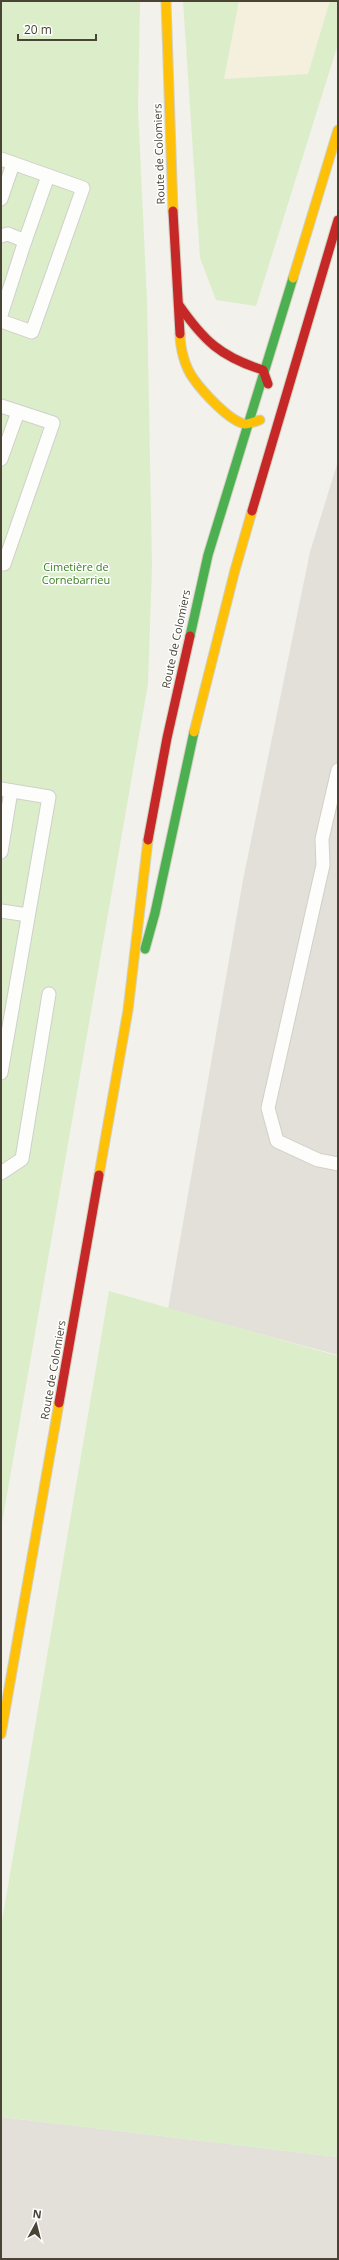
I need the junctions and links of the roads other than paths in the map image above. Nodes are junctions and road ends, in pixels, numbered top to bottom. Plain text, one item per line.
1 (166, 1) edge
2 (338, 130) edge
3 (7, 162) edge
4 (48, 176) junction
5 (1, 199) edge
6 (338, 220) edge
7 (1, 236) edge
8 (25, 241) junction
9 (5, 287) edge
10 (179, 305) junction
11 (1, 315) edge
12 (1, 321) edge
13 (263, 370) junction
14 (1, 406) edge
15 (18, 412) junction
16 (281, 414) junction
17 (247, 424) junction
18 (1, 459) edge
19 (1, 563) edge
20 (338, 770) edge
21 (6, 790) edge
22 (1, 852) edge
23 (1, 911) edge
24 (28, 915) junction
25 (49, 994) dead end
26 (128, 1010) junction
27 (2, 1065) edge
28 (338, 1164) edge
29 (1, 1173) edge
30 (1, 1734) edge

1 - 10 main road, Route de Colomiers
2 - 13 main road
3 - 4 lane
3 - 5 lane
4 - 8 lane
4 - 12 lane
6 - 16 main road, Route de Colomiers
7 - 8 lane
8 - 9 lane
9 - 11 lane
10 - 13 main road, Route de Colomiers
10 - 17 main road, Route de Colomiers
13 - 16 main road
13 - 17 main road
14 - 15 lane
15 - 18 lane
15 - 19 lane
16 - 17 main road
16 - 26 main road, Route de Colomiers
17 - 26 main road, Route de Colomiers
20 - 28 lane
21 - 22 lane
21 - 24 lane
23 - 24 lane
24 - 27 lane
25 - 29 lane
26 - 30 main road, Route de Colomiers

